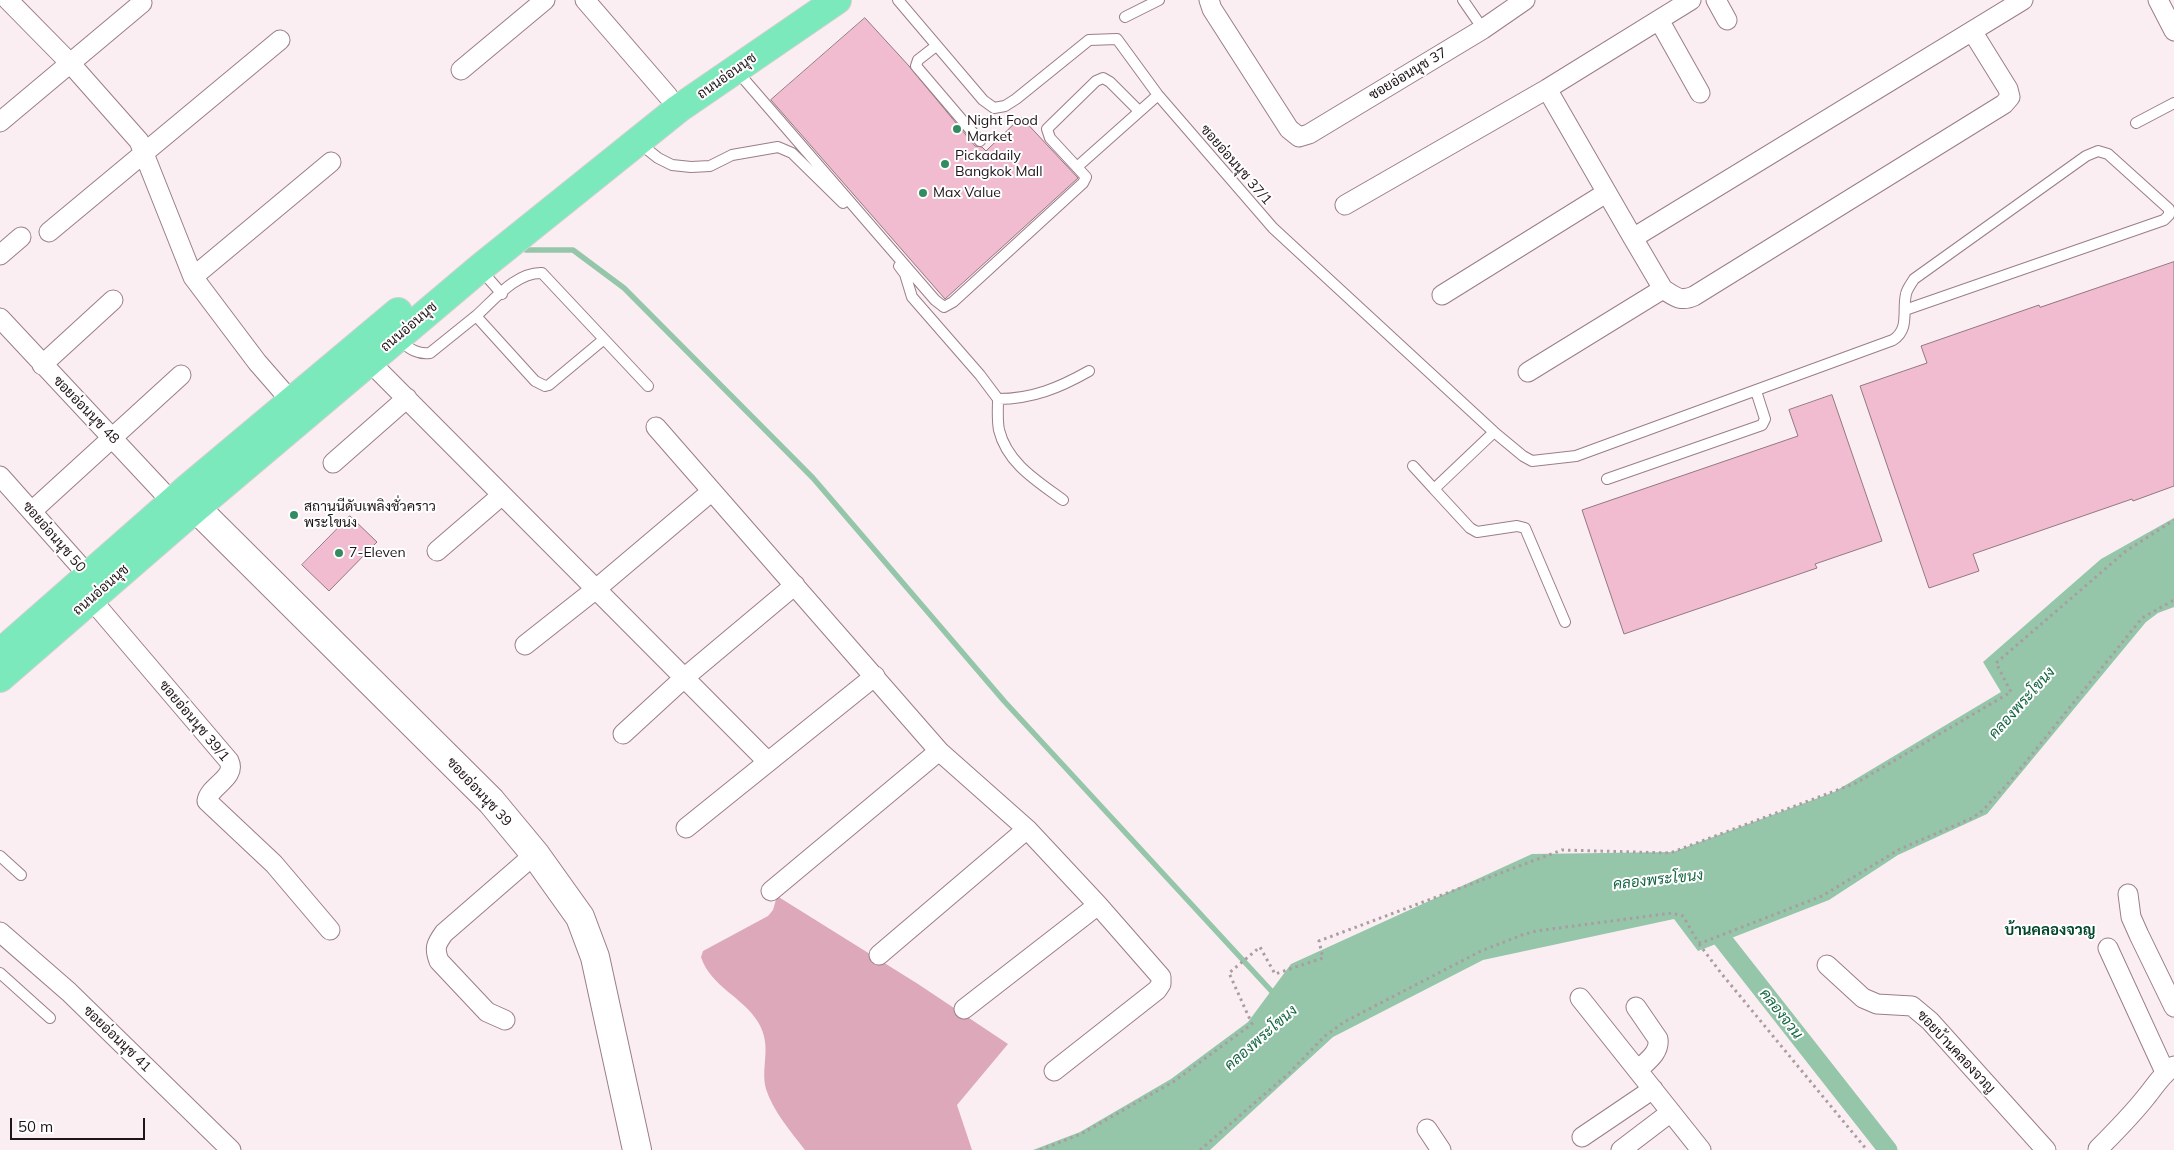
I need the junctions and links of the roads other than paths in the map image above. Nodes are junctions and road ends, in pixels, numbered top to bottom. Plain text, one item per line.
1 (8, 0) edge
2 (545, 0) edge
3 (585, 0) edge
4 (806, 0) edge
5 (837, 0) edge
6 (898, 0) edge
7 (1159, 0) edge
8 (1209, 0) edge
9 (1463, 0) edge
10 (1525, 0) edge
11 (1691, 0) edge
12 (1716, 0) edge
13 (2023, 0) edge
14 (2158, 0) edge
15 (142, 3) dead end
16 (1125, 17) dead end
17 (1659, 20) junction
18 (1727, 20) dead end
19 (1483, 29) junction
20 (1972, 31) junction
21 (2174, 31) edge
22 (280, 40) dead end
23 (936, 46) junction
24 (70, 63) junction
25 (461, 70) dead end
26 (736, 70) junction
27 (1547, 89) junction
28 (1700, 92) dead end
29 (1158, 95) junction
30 (673, 102) junction
31 (2174, 103) edge
32 (1139, 111) junction
33 (0, 122) edge
34 (2136, 124) dead end
35 (980, 141) dead end
36 (637, 142) junction
37 (144, 153) junction
38 (331, 162) dead end
39 (1077, 167) junction
40 (1606, 193) junction
41 (1345, 206) dead end
42 (49, 232) dead end
43 (20, 237) dead end
44 (1634, 238) junction
45 (0, 255) edge
46 (480, 268) junction
47 (193, 277) junction
48 (1664, 289) junction
49 (502, 294) junction
50 (1442, 295) dead end
51 (112, 300) dead end
52 (1905, 310) junction
53 (476, 316) junction
54 (0, 318) edge
55 (396, 338) junction
56 (603, 340) junction
57 (361, 354) junction
58 (42, 365) junction
59 (1089, 371) dead end
60 (1528, 372) dead end
61 (181, 375) dead end
62 (648, 386) dead end
63 (1756, 391) junction
64 (407, 398) junction
65 (998, 399) junction
66 (297, 409) junction
67 (656, 427) dead end
68 (1494, 432) junction
69 (113, 438) junction
70 (333, 463) dead end
71 (1412, 466) dead end
72 (0, 476) edge
73 (1607, 479) dead end
74 (1434, 489) junction
75 (712, 491) junction
76 (502, 495) junction
77 (1063, 500) dead end
78 (184, 505) junction
79 (32, 510) junction
80 (437, 551) dead end
81 (795, 585) junction
82 (89, 587) junction
83 (596, 589) junction
84 (1566, 622) dead end
85 (525, 644) dead end
86 (3, 664) edge
87 (875, 676) junction
88 (684, 678) junction
89 (622, 734) dead end
90 (940, 751) junction
91 (767, 761) junction
92 (686, 828) dead end
93 (1027, 829) junction
94 (535, 854) junction
95 (0, 856) edge
96 (21, 875) dead end
97 (771, 891) dead end
98 (2128, 894) dead end
99 (1098, 905) junction
100 (330, 930) dead end
101 (0, 933) edge
102 (2108, 948) dead end
103 (879, 954) dead end
104 (1827, 965) dead end
105 (0, 972) edge
106 (1580, 998) dead end
107 (1636, 1007) dead end
108 (2174, 1007) edge
109 (964, 1009) dead end
110 (50, 1018) dead end
111 (505, 1020) dead end
112 (2170, 1069) edge
113 (1638, 1070) junction
114 (1054, 1071) dead end
115 (1653, 1089) junction
116 (1671, 1112) junction
117 (1427, 1130) dead end
118 (1582, 1137) dead end
119 (231, 1150) edge
120 (637, 1150) edge
121 (1442, 1150) edge
122 (1621, 1150) edge
123 (1701, 1150) edge
124 (2046, 1150) edge
125 (2098, 1150) edge

1 - 24 street
2 - 25 street
3 - 30 street
4 - 30 main road, ถนนอ่อนนุช
5 - 26 main road, ถนนอ่อนนุช
6 - 23 lane, ซอยอ่อนนุช 37/1
7 - 16 lane
8 - 19 street, ซอยอ่อนนุช 37
9 - 19 lane
10 - 19 street, ซอยอ่อนนุช 37
11 - 17 street
12 - 18 street
13 - 20 street
14 - 21 street
15 - 24 street
17 - 27 street
17 - 28 street
20 - 44 street
20 - 48 street
22 - 37 street
23 - 29 lane, ซอยอ่อนนุช 37/1
23 - 35 lane
24 - 33 street
24 - 37 street
26 - 30 main road, ถนนอ่อนนุช
26 - 39 lane
27 - 40 street
27 - 41 street
29 - 32 lane
29 - 68 lane, ซอยอ่อนนุช 37/1
30 - 36 main road, ถนนอ่อนนุช
30 - 57 main road, ถนนอ่อนนุช
31 - 34 lane
32 - 39 lane
32 - 39 lane
36 - 46 main road, ถนนอ่อนนุช
36 - 65 lane
37 - 42 street
37 - 47 street
38 - 47 street
40 - 44 street
40 - 50 street
43 - 45 street
44 - 48 street
46 - 49 lane
46 - 55 main road, ถนนอ่อนนุช
47 - 66 street
48 - 60 street
49 - 53 lane
49 - 56 lane
51 - 58 street
52 - 52 lane, ซอยอ่อนนุช 37/1
52 - 63 lane, ซอยอ่อนนุช 37/1
53 - 55 lane
53 - 56 lane
54 - 58 street, ซอยอ่อนนุช 48
55 - 57 main road, ถนนอ่อนนุช
56 - 62 lane
57 - 64 street
57 - 66 main road, ถนนอ่อนนุช
58 - 69 street, ซอยอ่อนนุช 48
59 - 65 lane
61 - 69 street
63 - 68 lane, ซอยอ่อนนุช 37/1
63 - 73 lane
64 - 70 street
64 - 76 street
65 - 77 lane
66 - 78 main road, ถนนอ่อนนุช
67 - 75 street
68 - 74 lane
69 - 78 street, ซอยอ่อนนุช 48
69 - 79 street
71 - 74 lane
72 - 79 street, ซอยอ่อนนุช 50
74 - 84 lane
75 - 81 street
75 - 83 street
76 - 80 street
76 - 83 street
78 - 82 main road, ถนนอ่อนนุช
78 - 94 street, ซอยอ่อนนุช 39
79 - 82 street, ซอยอ่อนนุช 50
81 - 87 street
81 - 88 street
82 - 86 main road, ถนนอ่อนนุช
82 - 100 street, ซอยอ่อนนุช 39/1
83 - 85 street
83 - 88 street
87 - 90 street
87 - 91 street
88 - 89 street
88 - 91 street
90 - 93 street
90 - 97 street
91 - 92 street
93 - 99 street
93 - 103 street
94 - 111 street
94 - 120 street, ซอยอ่อนนุช 39
95 - 96 lane
98 - 108 street
99 - 109 street
99 - 114 street
101 - 119 street, ซอยอ่อนนุช 41
102 - 112 street
104 - 124 street, ซอยบ้านคลองจวญ
105 - 110 lane
106 - 113 street
107 - 113 street
112 - 125 street
113 - 115 street
115 - 116 street
115 - 118 street
116 - 122 street
116 - 123 street
117 - 121 street

